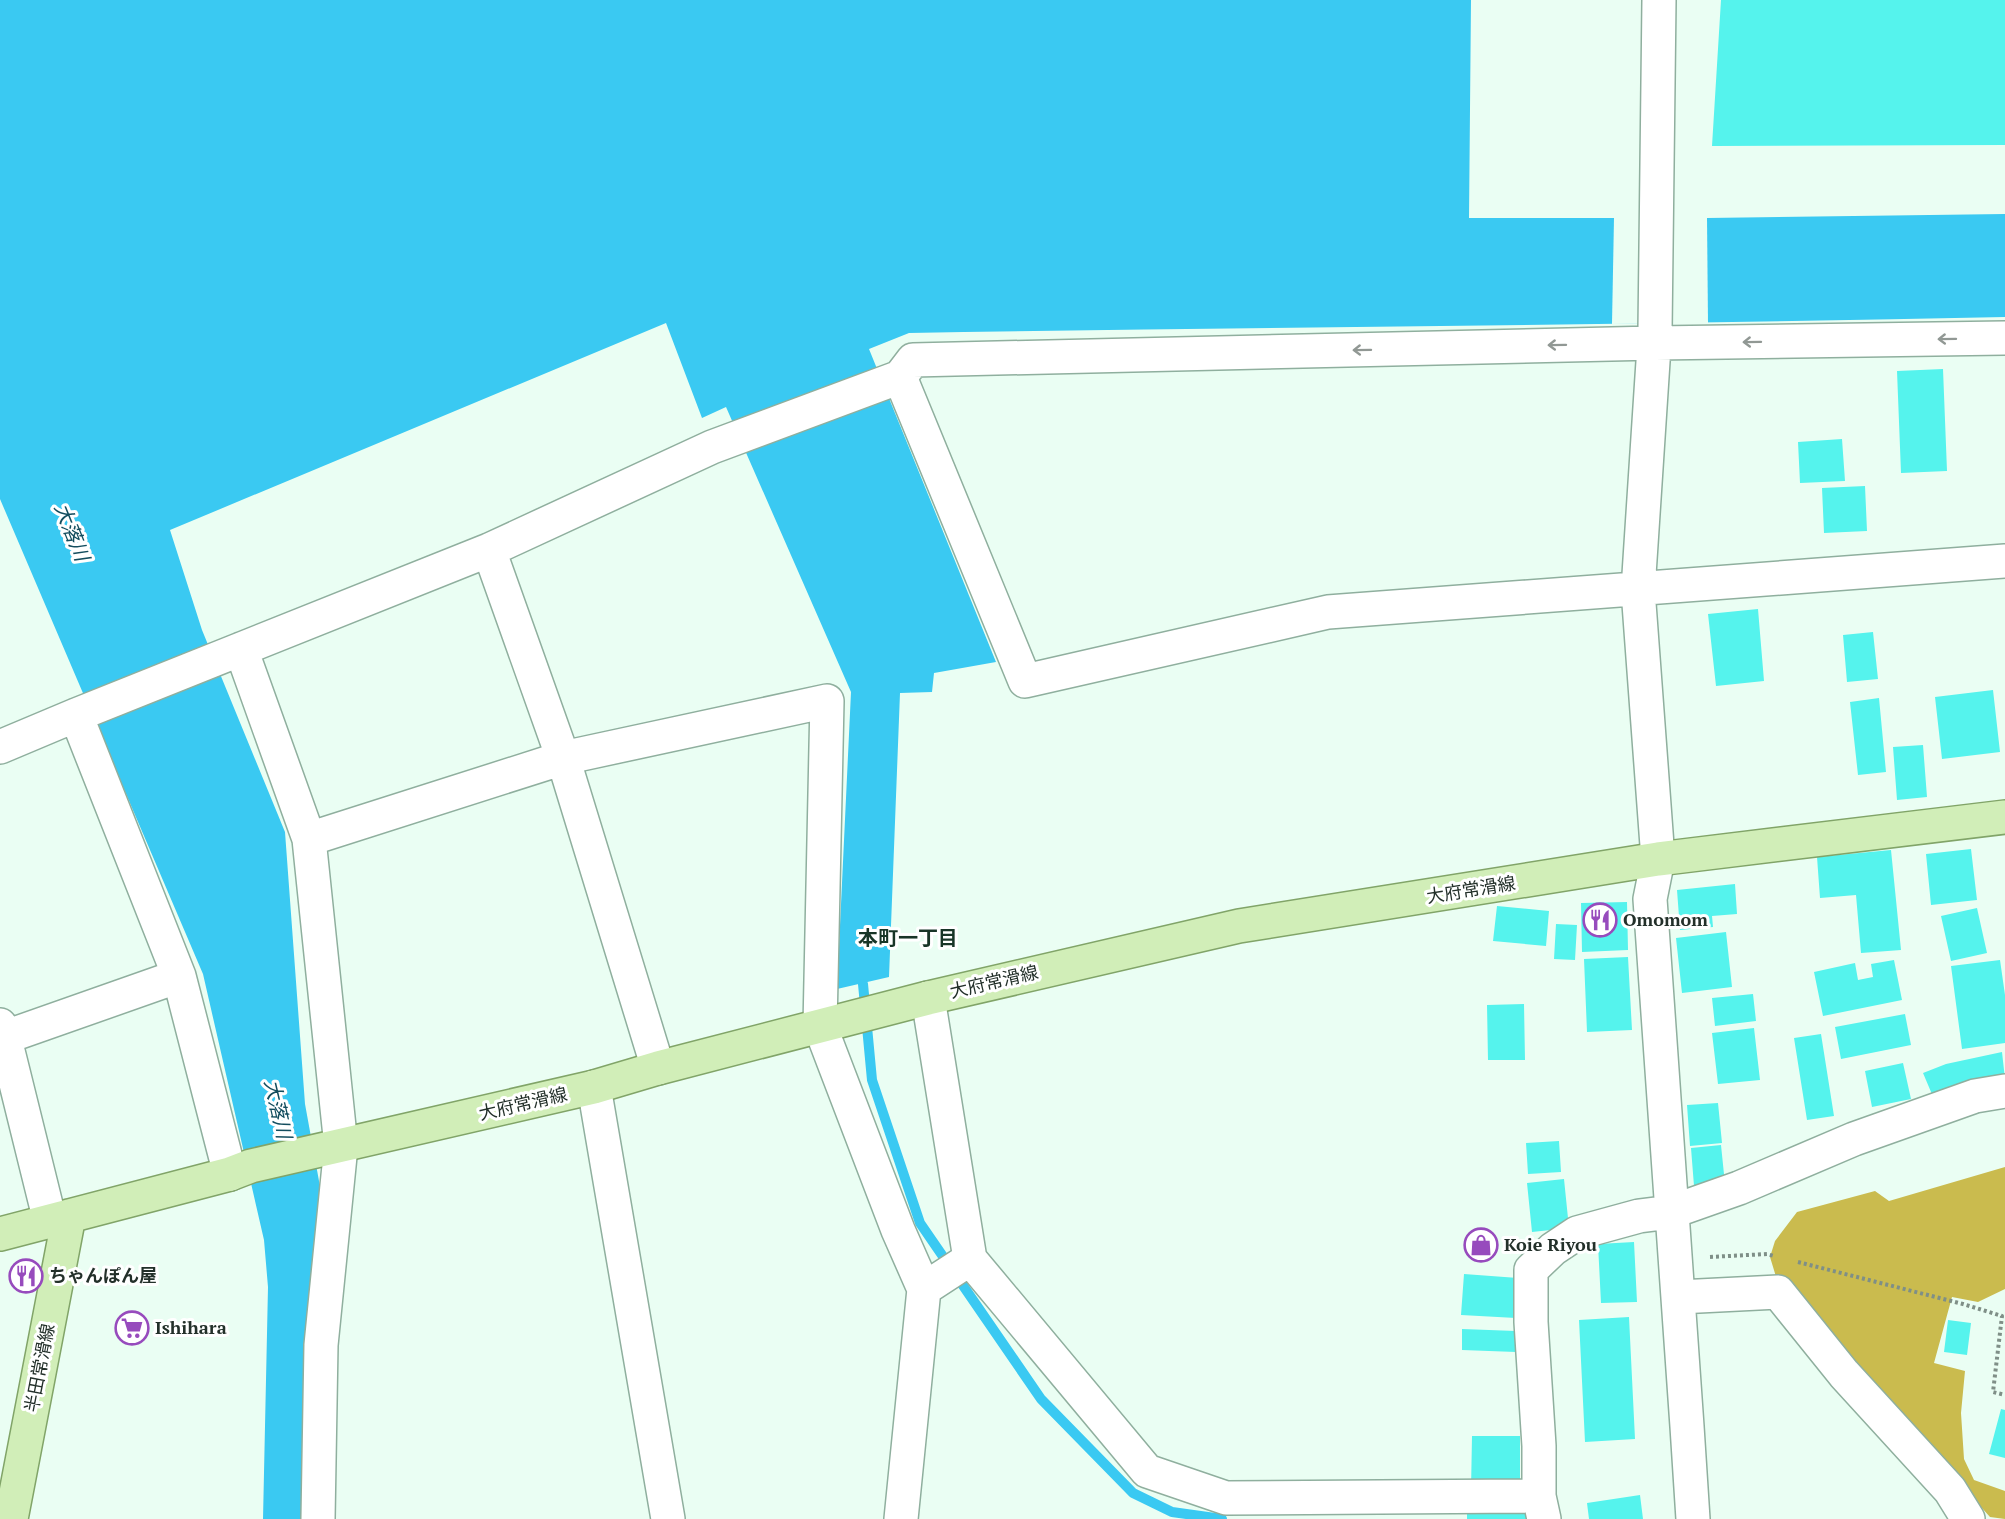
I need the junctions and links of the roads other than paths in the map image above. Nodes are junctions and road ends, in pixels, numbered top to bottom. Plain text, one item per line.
1 (1659, 0) edge
2 (1655, 337) junction
3 (2005, 338) edge
4 (900, 377) junction
5 (489, 550) junction
6 (2005, 561) edge
7 (1638, 590) junction
8 (241, 649) junction
9 (76, 715) junction
10 (0, 747) edge
11 (563, 758) junction
12 (2005, 818) edge
13 (309, 839) junction
14 (1658, 860) junction
15 (179, 976) junction
16 (928, 998) junction
17 (831, 1023) junction
18 (2, 1034) edge
19 (658, 1068) junction
20 (594, 1087) junction
21 (2005, 1091) edge
22 (331, 1149) junction
23 (240, 1170) junction
24 (1671, 1212) junction
25 (59, 1219) junction
26 (0, 1234) edge
27 (969, 1260) junction
28 (928, 1286) junction
29 (1679, 1296) junction
30 (1225, 1506) edge
31 (1541, 1508) edge
32 (11, 1519) edge
33 (318, 1519) edge
34 (668, 1519) edge
35 (902, 1519) edge
36 (1693, 1519) edge
37 (1968, 1519) edge

1 - 2 street
3 -> 2 street
2 -> 4 street
2 - 7 street
4 - 5 street
4 - 7 street
5 - 8 street
5 - 11 street
6 - 7 street
7 - 14 street
8 - 9 street
8 - 13 street
9 - 10 street
9 - 15 street
11 - 13 street
11 - 17 street
11 - 19 street
12 - 14 main road, 大府常滑線
13 - 22 street
14 - 16 main road, 大府常滑線
14 - 24 street
15 - 18 street
15 - 23 street
16 - 17 main road, 大府常滑線
16 - 27 street
17 - 19 main road, 大府常滑線
17 - 28 street
18 - 25 street
19 - 20 main road, 大府常滑線
20 - 22 main road, 大府常滑線
20 - 34 street
21 - 24 street
22 - 23 main road, 大府常滑線
22 - 33 street
23 - 25 main road, 大府常滑線
24 - 29 street
24 - 31 street
25 - 26 main road, 大府常滑線
25 - 32 main road, 半田常滑線
27 - 28 street
27 - 30 street
28 - 35 street
29 - 36 street
29 - 37 street
30 - 31 street

